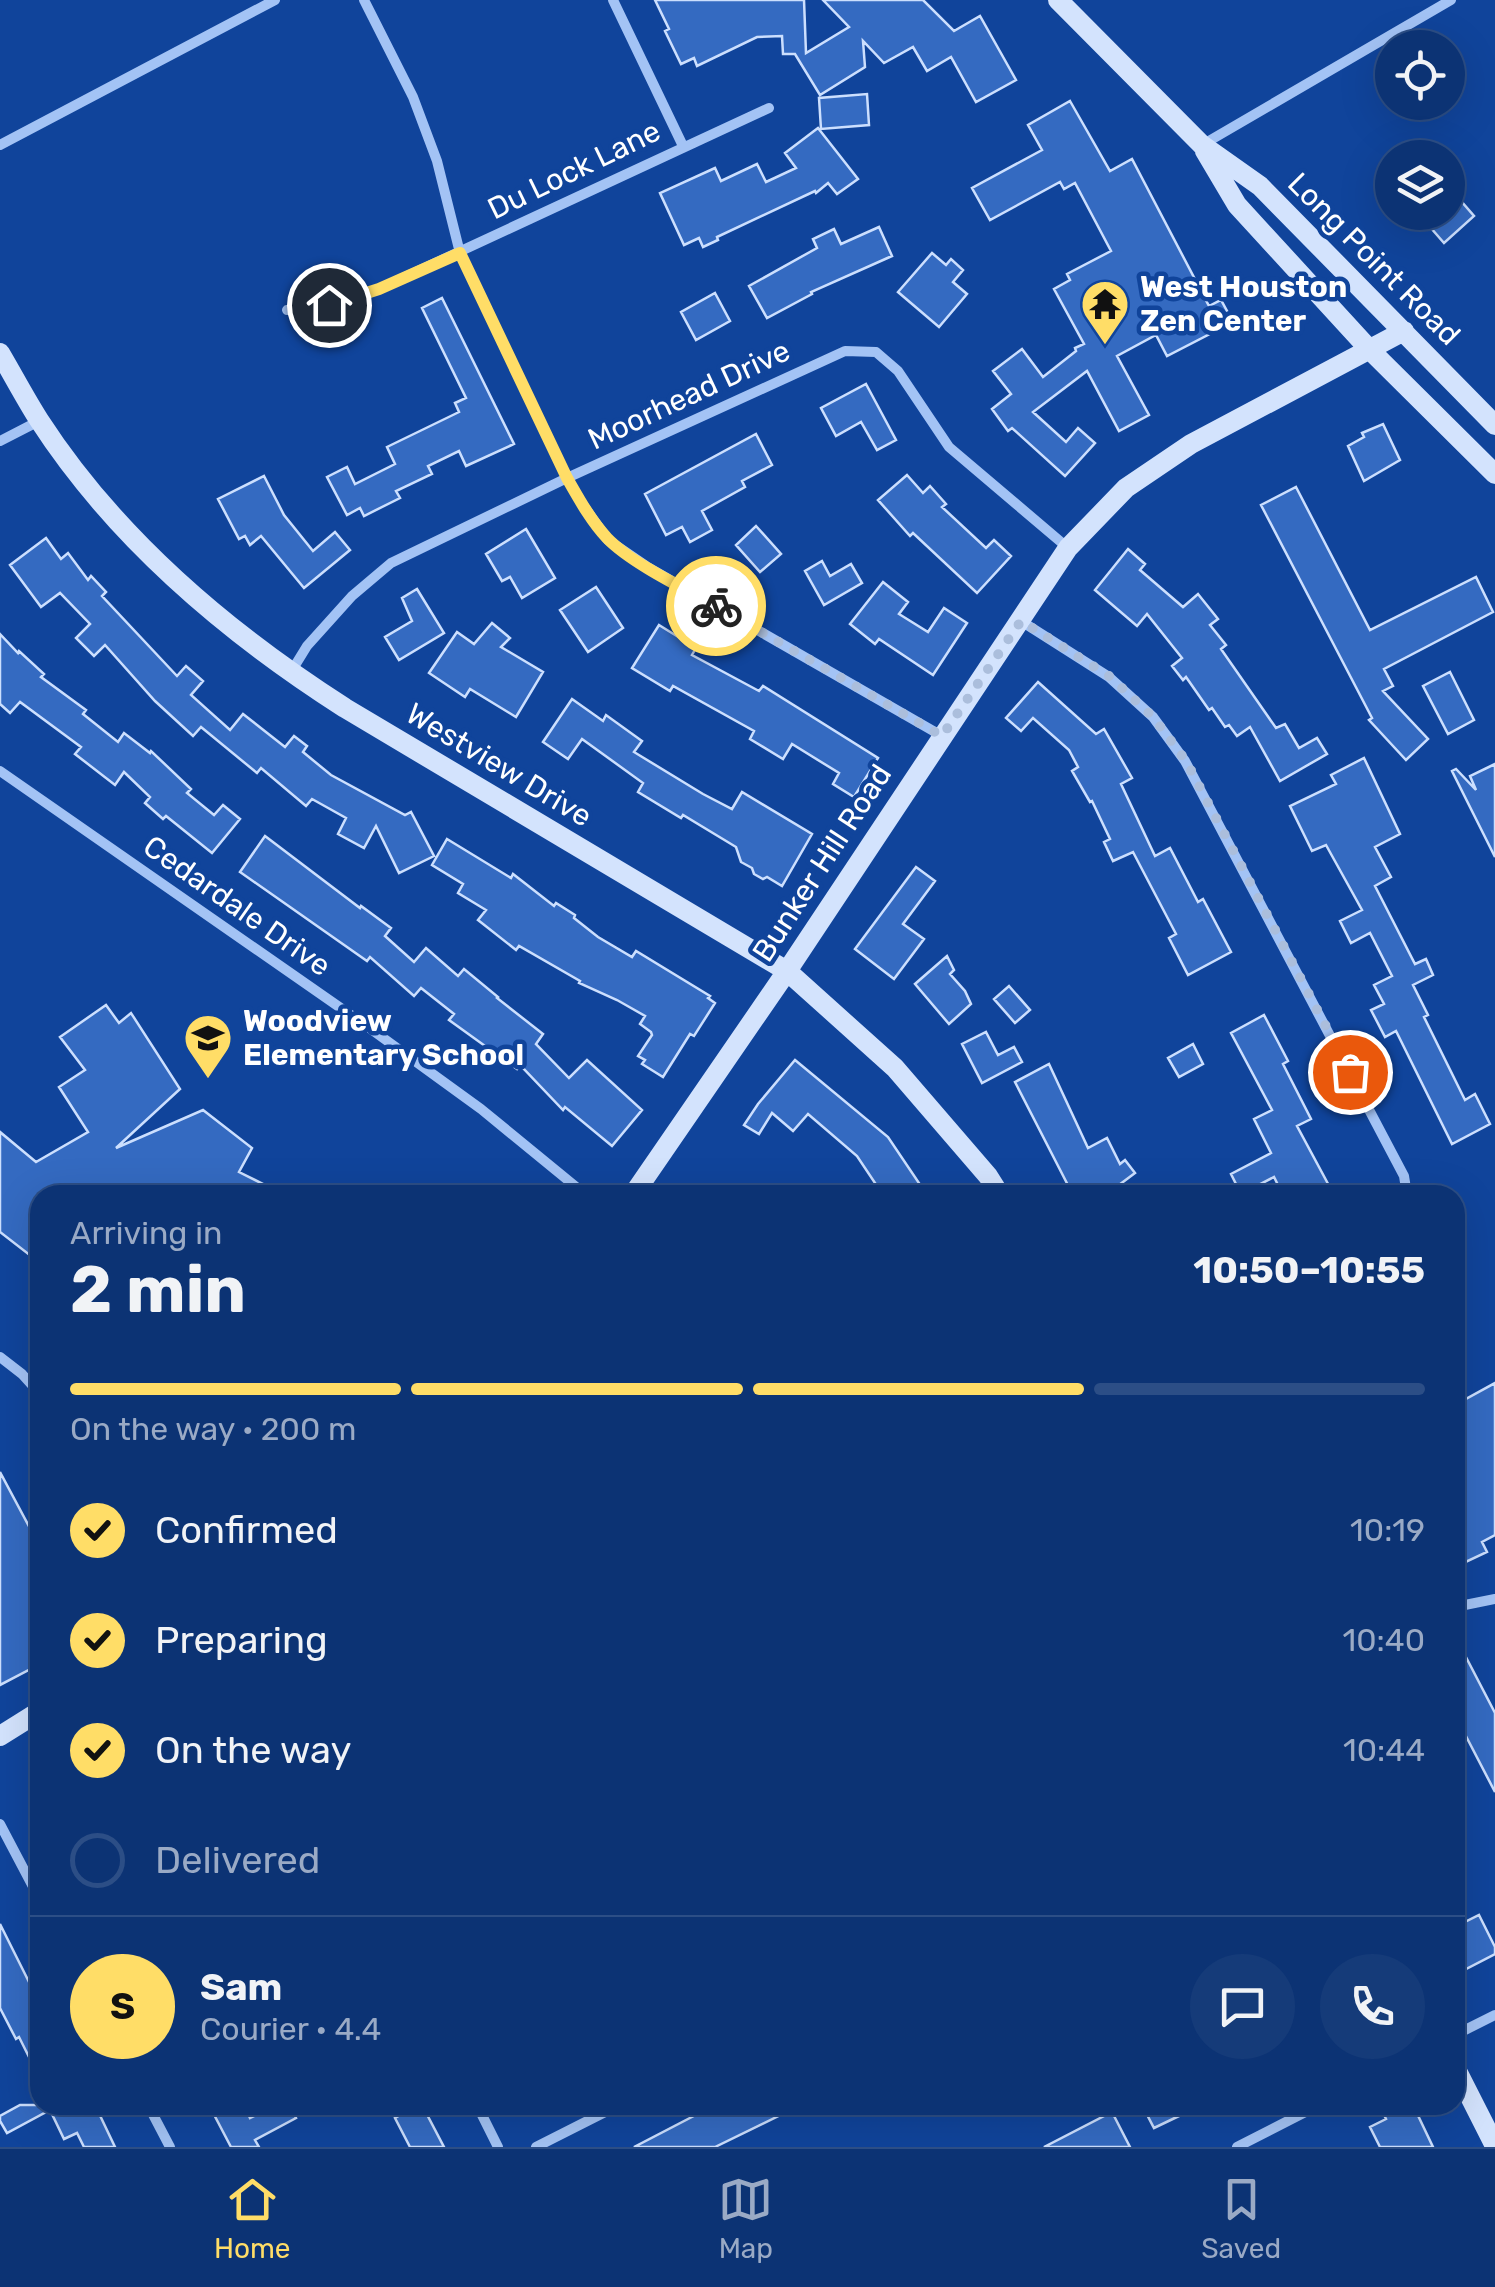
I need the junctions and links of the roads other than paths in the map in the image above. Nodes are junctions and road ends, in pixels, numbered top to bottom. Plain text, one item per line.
1 (275, 0) edge
2 (364, 0) edge
3 (613, 0) edge
4 (1058, 0) edge
5 (1451, 0) edge
6 (769, 108) dead end
7 (0, 145) edge
8 (1202, 145) junction
9 (682, 146) junction
10 (460, 253) junction
11 (287, 310) dead end
12 (1404, 330) junction
13 (1369, 350) junction
14 (0, 353) edge
15 (39, 420) junction
16 (1495, 425) edge
17 (0, 441) edge
18 (1495, 474) edge
19 (567, 478) junction
20 (1068, 548) junction
21 (1021, 621) junction
22 (290, 673) junction
23 (942, 736) junction
24 (0, 771) edge
25 (787, 971) junction
26 (574, 1185) edge
27 (640, 1185) edge
28 (994, 1185) edge
29 (1405, 1185) edge
30 (0, 1357) edge
31 (30, 1383) edge
32 (1495, 1599) edge
33 (1465, 1605) edge
34 (30, 1717) edge
35 (0, 1736) edge
36 (0, 1824) edge
37 (30, 1881) edge
38 (1495, 2015) edge
39 (1465, 2030) edge
40 (1465, 2087) edge
41 (153, 2115) edge
42 (482, 2115) edge
43 (599, 2115) edge
44 (1299, 2115) edge
45 (1495, 2146) edge
46 (170, 2147) edge
47 (498, 2147) edge
48 (536, 2147) edge
49 (1237, 2147) edge

1 - 7 street
2 - 10 street
3 - 9 street
4 - 8 main road, Long Point Road
5 - 8 street
6 - 9 street, Du Lock Lane
8 - 12 main road, Long Point Road
8 - 13 main road, Long Point Road
9 - 10 street, Du Lock Lane
10 - 11 street, Du Lock Lane
10 - 19 street
12 - 13 main road, Bunker Hill Road
12 - 16 main road, Long Point Road
13 - 18 main road, Long Point Road
13 - 20 main road, Bunker Hill Road
14 - 15 main road, Westview Drive
15 - 17 street
15 - 22 main road, Westview Drive
19 - 20 street, Moorhead Drive
19 - 22 street, Moorhead Drive
19 - 23 street
20 - 21 main road, Bunker Hill Road
21 - 23 main road, Bunker Hill Road
21 - 29 street
22 - 25 main road, Westview Drive
23 - 25 main road, Bunker Hill Road
24 - 26 street, Cedardale Drive
25 - 27 main road, Bunker Hill Road
25 - 28 main road, Westview Drive
30 - 31 street
32 - 33 street
34 - 35 main road
36 - 37 street
38 - 39 street
40 - 45 main road
41 - 46 street
42 - 47 street
43 - 48 street
44 - 49 street

